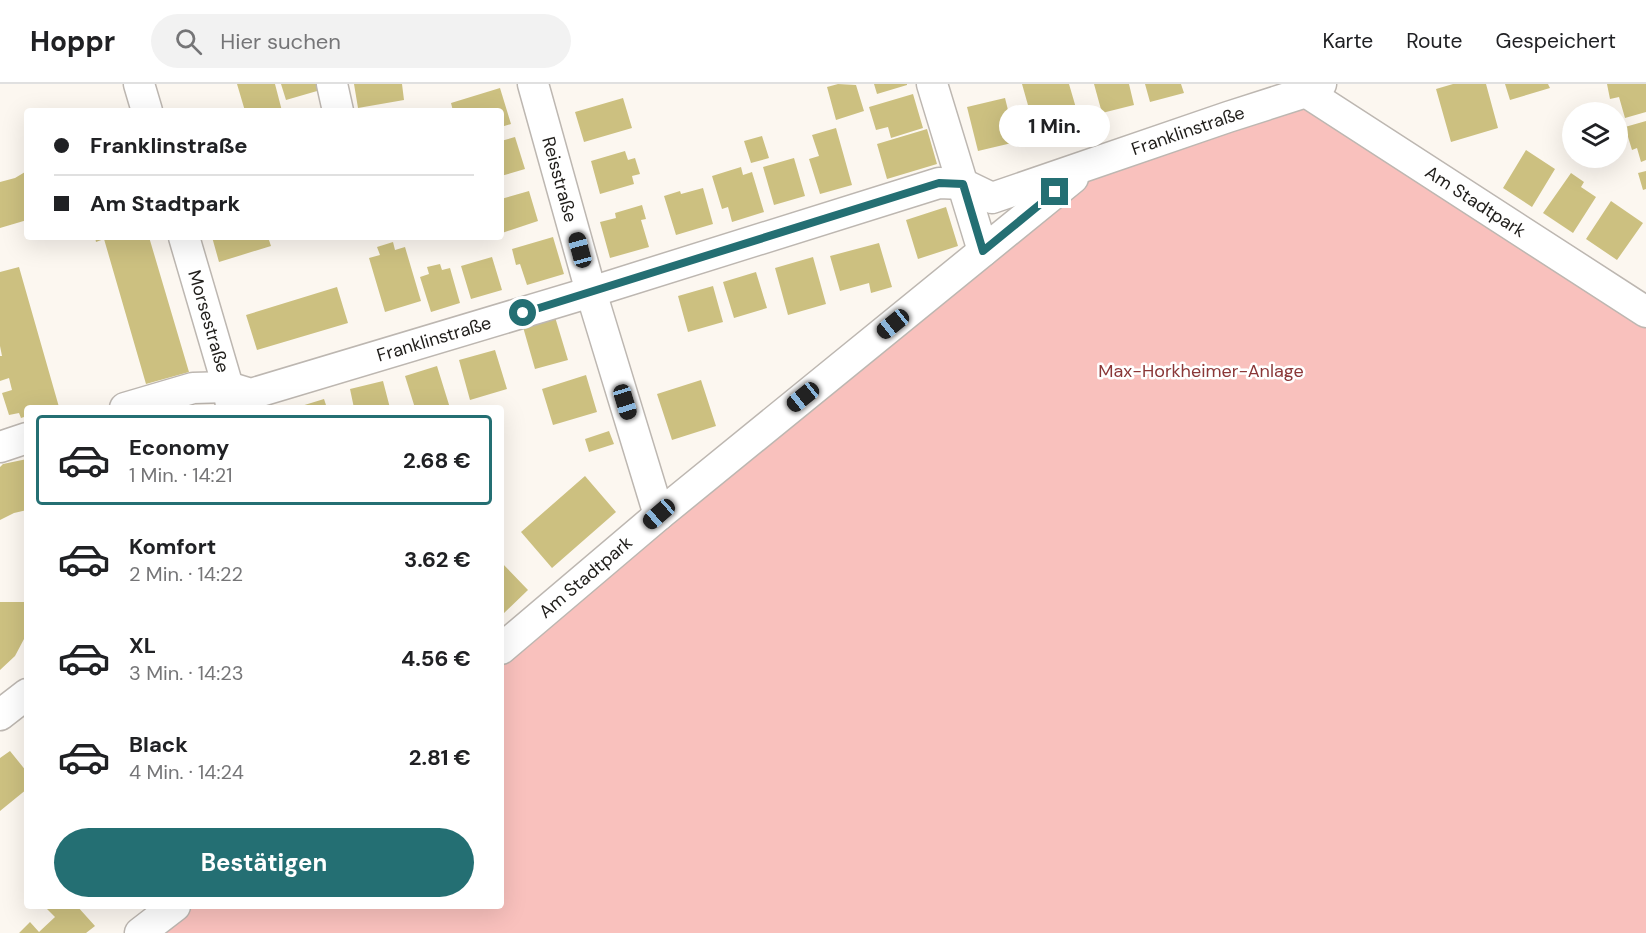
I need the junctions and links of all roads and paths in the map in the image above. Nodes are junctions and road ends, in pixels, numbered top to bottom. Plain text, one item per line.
1 (139, 84) edge
2 (332, 84) edge
3 (533, 84) edge
4 (932, 84) edge
5 (1310, 86) edge
6 (146, 108) edge
7 (337, 108) edge
8 (1088, 165) junction
9 (963, 184) junction
10 (185, 240) edge
11 (983, 251) junction
12 (591, 292) junction
13 (1646, 312) edge
14 (230, 397) edge
15 (135, 405) edge
16 (24, 439) edge
17 (0, 447) edge
18 (659, 514) junction
19 (504, 646) edge
20 (24, 696) edge
21 (0, 716) edge
22 (171, 909) edge
23 (140, 933) edge

1 - 6 street
2 - 7 street
3 - 12 street, Reisstraße
4 - 9 street
5 - 8 street, Franklinstraße
5 - 13 street, Am Stadtpark
8 - 9 street, Franklinstraße
8 - 11 street, Am Stadtpark
9 - 11 street
9 - 12 street, Franklinstraße
10 - 14 street, Morsestraße
11 - 18 street, Am Stadtpark
12 - 14 street, Franklinstraße
12 - 18 street, Reisstraße
14 - 15 street, Franklinstraße
16 - 17 street
18 - 19 street, Am Stadtpark
20 - 21 street
22 - 23 street

